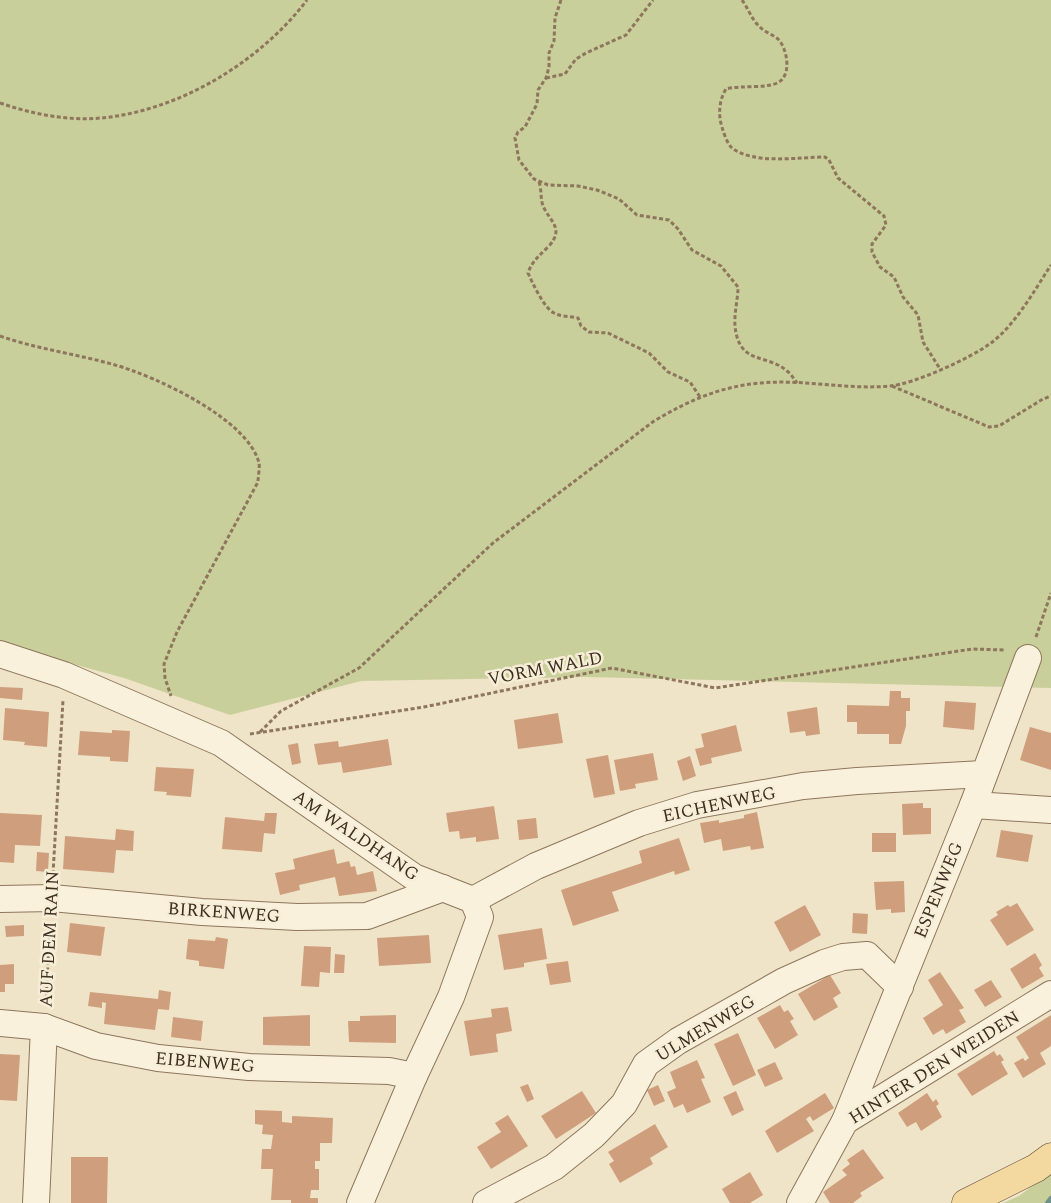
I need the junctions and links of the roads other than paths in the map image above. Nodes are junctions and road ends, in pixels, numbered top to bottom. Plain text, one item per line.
1 (0, 654) edge
2 (1028, 658) road end
3 (983, 774) junction
4 (973, 805) junction
5 (1051, 810) edge
6 (443, 888) junction
7 (0, 899) edge
8 (473, 900) junction
9 (900, 987) junction
10 (1051, 994) edge
11 (0, 1022) edge
12 (44, 1027) junction
13 (414, 1076) junction
14 (845, 1122) junction
15 (1051, 1157) edge
16 (36, 1203) edge
17 (360, 1203) edge
18 (486, 1203) edge
19 (800, 1203) edge
20 (966, 1203) edge

1 - 6 street, AM WALDHANG
2 - 3 street, ESPENWEG
3 - 4 street, ESPENWEG
3 - 8 street, EICHENWEG
4 - 5 street
4 - 9 street, ESPENWEG
6 - 7 street, BIRKENWEG
6 - 8 street, AM WALDHANG
8 - 13 street
9 - 14 street, ESPENWEG
9 - 18 street, ULMENWEG
10 - 14 street, HINTER DEN WEIDEN
11 - 12 street, EIBENWEG
12 - 13 street, EIBENWEG
12 - 16 street, AUF DEM RAIN
13 - 17 street
14 - 19 street, HINTER DEN WEIDEN
15 - 20 main road

